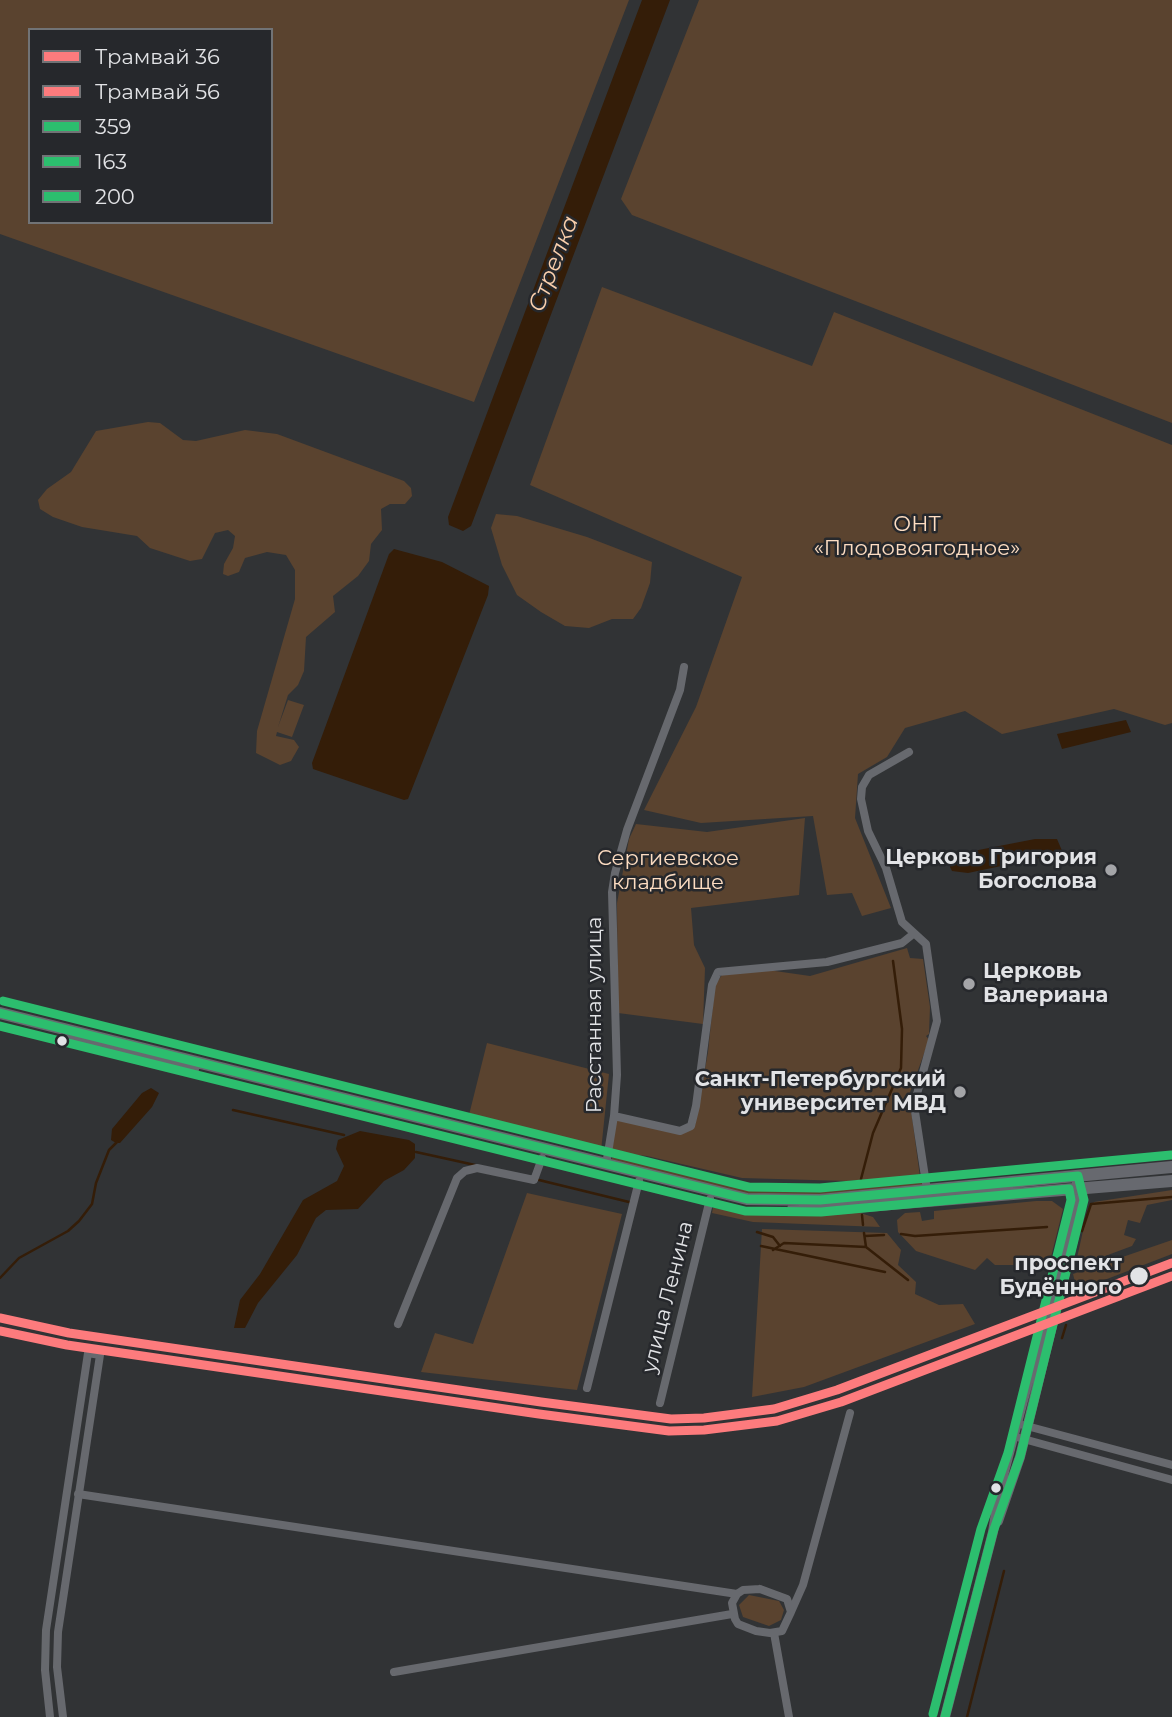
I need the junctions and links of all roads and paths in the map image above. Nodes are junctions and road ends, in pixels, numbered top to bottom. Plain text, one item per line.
1 (684, 667) dead end
2 (909, 752) dead end
3 (912, 934) junction
4 (0, 1013) edge
5 (0, 1021) edge
6 (614, 1116) junction
7 (542, 1158) junction
8 (606, 1165) junction
9 (1172, 1167) edge
10 (639, 1181) junction
11 (1172, 1181) edge
12 (1079, 1185) junction
13 (926, 1190) junction
14 (710, 1199) junction
15 (398, 1324) dead end
16 (587, 1388) dead end
17 (660, 1403) dead end
18 (850, 1413) dead end
19 (1022, 1425) junction
20 (1019, 1438) junction
21 (1172, 1465) edge
22 (1172, 1480) edge
23 (78, 1494) junction
24 (737, 1594) junction
25 (791, 1612) junction
26 (732, 1614) junction
27 (774, 1633) junction
28 (394, 1672) dead end
29 (50, 1717) edge
30 (63, 1717) edge
31 (789, 1717) edge
32 (945, 1717) edge

1 - 6 street, Расстанная улица
2 - 3 street
3 - 6 street
3 - 13 street
4 - 8 main road
5 - 7 main road
6 - 8 street, Расстанная улица
7 - 10 main road
7 - 15 street
8 - 13 main road
9 - 12 main road
10 - 14 main road
10 - 16 street
11 - 12 main road
12 - 13 main road
12 - 14 main road
12 - 19 main road
14 - 17 street, улица Ленина
18 - 25 street
19 - 20 main road
19 - 21 street
20 - 22 street
20 - 32 main road
23 - 24 street
23 - 29 street
23 - 30 street
24 - 25 street
24 - 26 street
25 - 27 street
26 - 27 street
26 - 28 street
27 - 31 street

